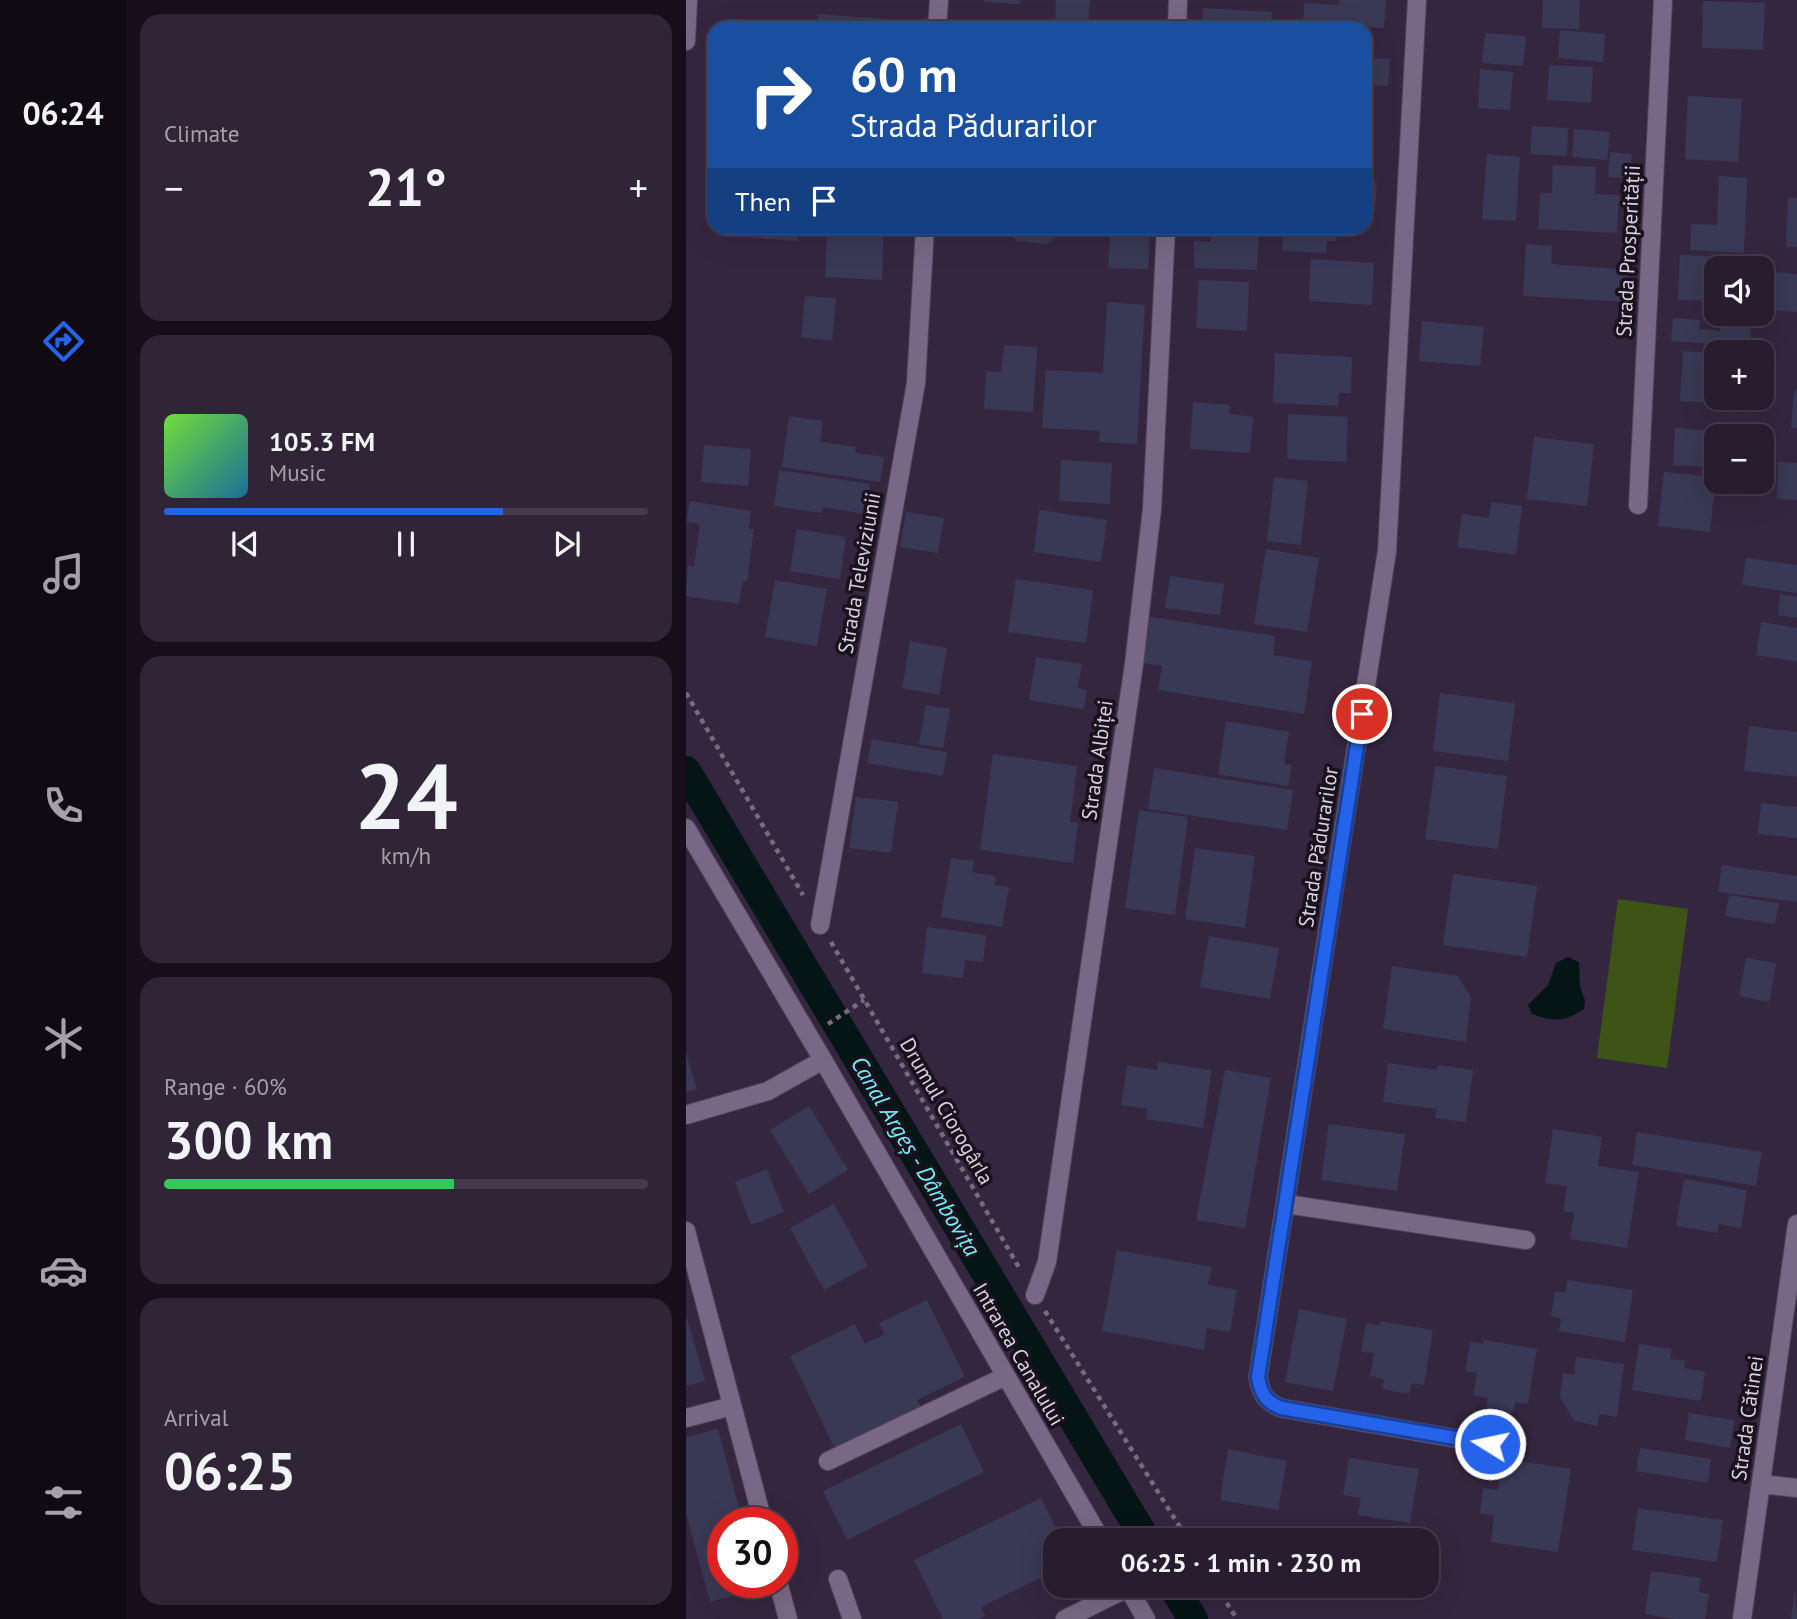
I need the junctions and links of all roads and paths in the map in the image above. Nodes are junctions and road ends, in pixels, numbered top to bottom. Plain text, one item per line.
1 (688, 0) edge
2 (939, 0) edge
3 (1178, 0) edge
4 (1417, 0) edge
5 (1663, 0) edge
6 (938, 21) edge
7 (1177, 21) edge
8 (686, 41) edge
9 (925, 235) edge
10 (1166, 235) edge
11 (1638, 505) dead end
12 (686, 693) edge
13 (686, 828) edge
14 (820, 925) junction
15 (865, 1000) junction
16 (809, 1036) junction
17 (824, 1060) junction
18 (686, 1115) edge
19 (1286, 1203) junction
20 (1797, 1224) edge
21 (686, 1231) edge
22 (1526, 1240) dead end
23 (1795, 1257) edge
24 (1035, 1295) junction
25 (1006, 1376) junction
26 (732, 1406) junction
27 (686, 1418) edge
28 (1516, 1449) dead end
29 (828, 1461) dead end
30 (1761, 1484) junction
31 (1797, 1488) edge
32 (758, 1507) edge
33 (1094, 1528) edge
34 (1181, 1528) edge
35 (838, 1579) dead end
36 (782, 1598) edge
37 (1106, 1598) edge
38 (1134, 1598) edge
39 (1224, 1598) edge
40 (786, 1618) edge
41 (852, 1619) edge
42 (1065, 1619) edge
43 (1146, 1619) edge
44 (1237, 1619) edge
45 (1742, 1619) edge

1 - 8 street
2 - 6 street
3 - 7 street
4 - 19 street, Strada Pădurarilor
5 - 11 street, Strada Prosperității
9 - 14 street, Strada Televiziunii
10 - 24 street, Strada Albiței
12 - 14 path, Drumul Ciorogârla
13 - 16 street, Intrarea Canalului
14 - 15 path, Drumul Ciorogârla
15 - 16 path
15 - 24 path, Drumul Ciorogârla
16 - 17 street, Intrarea Canalului
17 - 18 street
17 - 25 street, Intrarea Canalului
19 - 22 street
19 - 28 street, Strada Pădurarilor
20 - 23 street, Strada Cătinei
21 - 26 street
23 - 30 street, Strada Cătinei
24 - 34 path, Drumul Ciorogârla
25 - 29 street
25 - 33 street, Intrarea Canalului
26 - 27 street
26 - 32 street
30 - 31 street
30 - 45 street, Strada Cătinei
35 - 41 street
36 - 40 street
37 - 42 street
38 - 43 street
39 - 44 path

